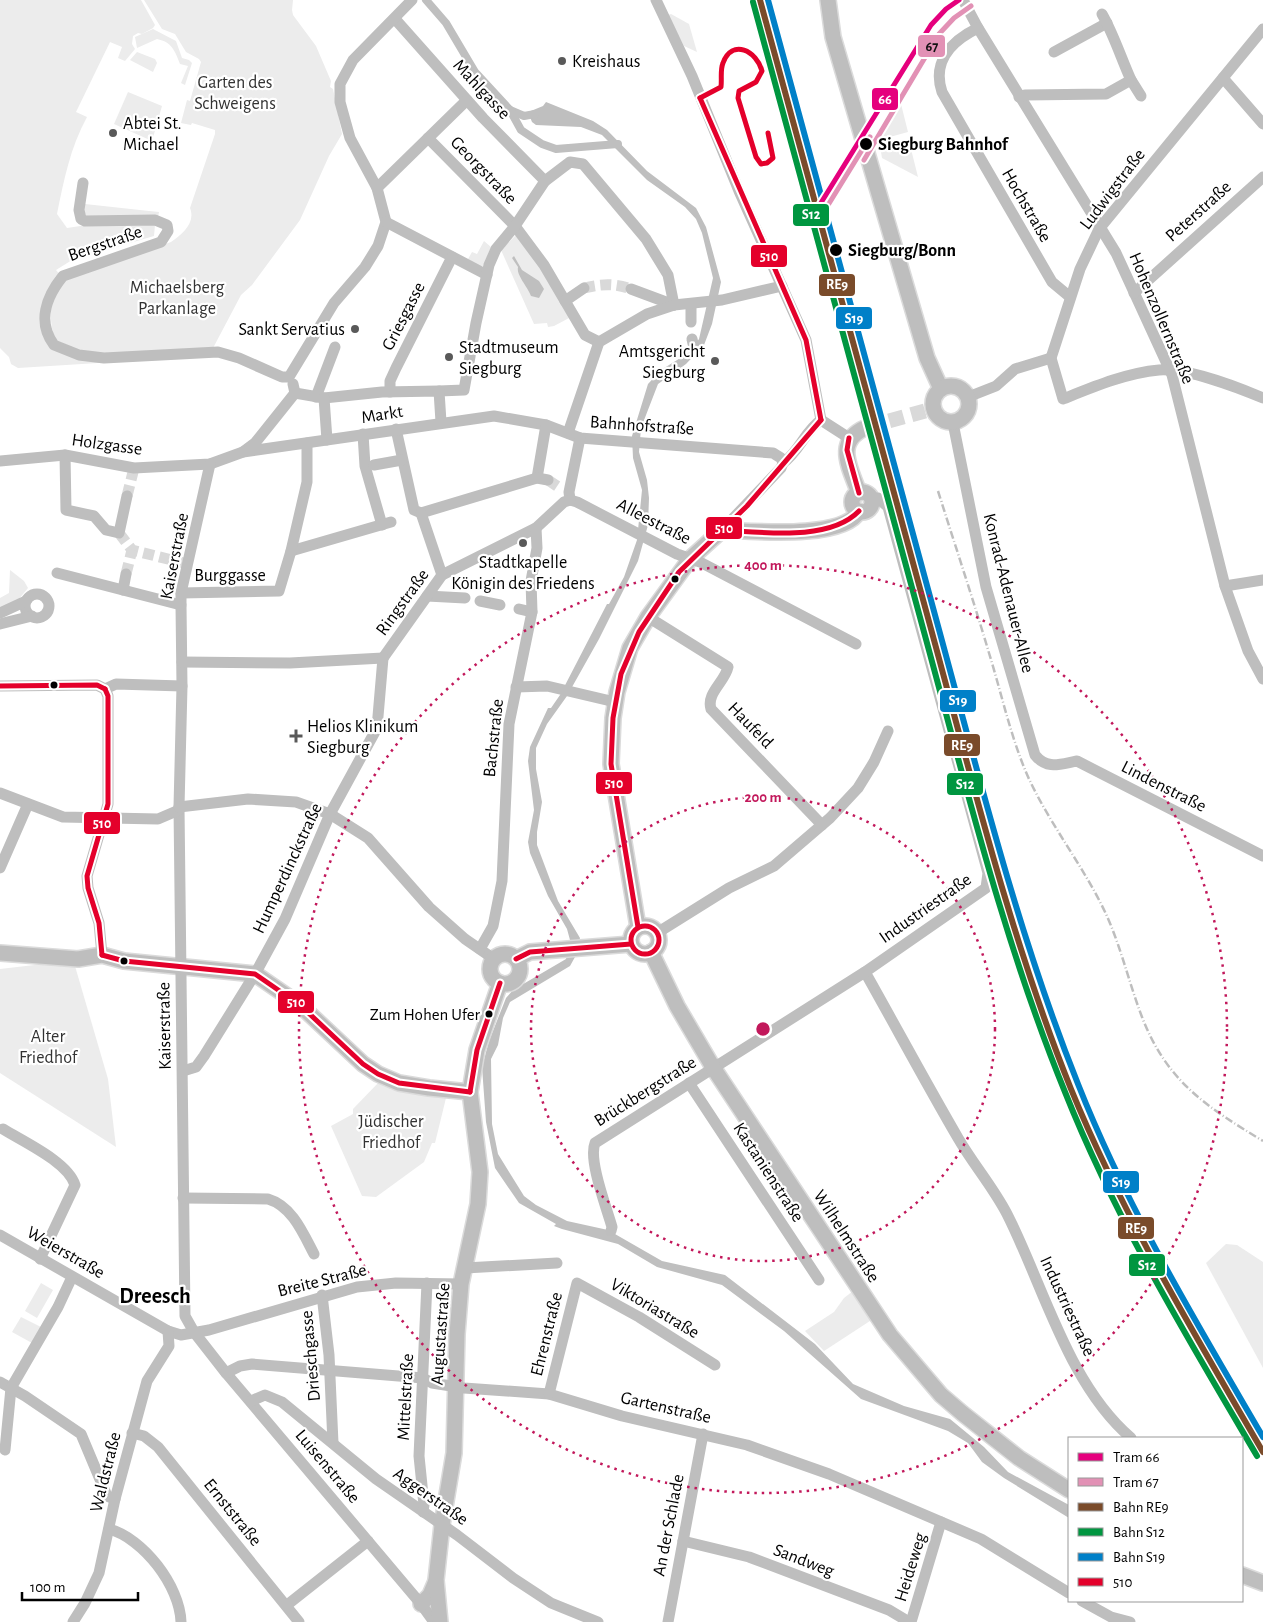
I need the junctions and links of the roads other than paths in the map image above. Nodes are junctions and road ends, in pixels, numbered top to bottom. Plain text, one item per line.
1 (412, 0) edge
2 (656, 0) edge
3 (828, 0) edge
4 (963, 0) edge
5 (395, 19) junction
6 (978, 28) junction
7 (1263, 29) edge
8 (1054, 52) dead end
9 (1223, 78) junction
10 (1131, 80) junction
11 (1141, 96) dead end
12 (1019, 97) junction
13 (467, 100) junction
14 (1263, 124) edge
15 (428, 138) junction
16 (1263, 177) edge
17 (545, 181) junction
18 (83, 184) dead end
19 (377, 188) junction
20 (386, 222) junction
21 (515, 226) junction
22 (1100, 229) junction
23 (452, 257) junction
24 (487, 275) junction
25 (782, 286) junction
26 (584, 288) tunnel mouth
27 (630, 289) tunnel mouth
28 (1134, 293) junction
29 (1070, 297) junction
30 (564, 301) junction
31 (691, 304) junction
32 (674, 305) junction
33 (692, 333) dead end
34 (599, 342) junction
35 (335, 348) dead end
36 (1052, 358) junction
37 (1170, 371) junction
38 (941, 389) junction
39 (440, 391) junction
40 (390, 392) junction
41 (968, 397) junction
42 (320, 398) junction
43 (1263, 398) edge
44 (467, 418) joint
45 (821, 420) junction
46 (441, 422) junction
47 (953, 423) junction
48 (546, 425) junction
49 (868, 427) tunnel mouth
50 (396, 429) junction
51 (568, 433) junction
52 (363, 434) junction
53 (580, 438) junction
54 (849, 438) junction
55 (327, 440) junction
56 (306, 443) junction
57 (243, 452) junction
58 (65, 455) junction
59 (402, 460) junction
60 (0, 461) edge
61 (782, 463) junction
62 (210, 464) junction
63 (374, 465) dead end
64 (566, 493) junction
65 (127, 496) tunnel mouth
66 (864, 496) junction
67 (747, 506) junction
68 (421, 513) junction
69 (536, 528) junction
70 (722, 530) junction
71 (754, 531) junction
72 (291, 551) junction
73 (690, 559) junction
74 (57, 573) dead end
75 (126, 574) tunnel mouth
76 (442, 574) junction
77 (1263, 580) edge
78 (1225, 586) junction
79 (123, 590) junction
80 (181, 592) junction
81 (427, 596) junction
82 (465, 598) dead end
83 (26, 601) junction
84 (480, 601) dead end
85 (181, 605) junction
86 (500, 605) dead end
87 (519, 609) dead end
88 (532, 612) junction
89 (0, 613) edge
90 (32, 616) junction
91 (648, 617) junction
92 (0, 624) edge
93 (856, 644) dead end
94 (383, 658) junction
95 (182, 662) junction
96 (1263, 679) edge
97 (0, 686) edge
98 (182, 686) junction
99 (516, 687) junction
100 (105, 689) junction
101 (615, 702) junction
102 (888, 731) dead end
103 (1047, 764) joint
104 (0, 793) edge
105 (28, 804) junction
106 (179, 809) junction
107 (330, 814) junction
108 (106, 817) junction
109 (822, 825) junction
110 (1263, 856) edge
111 (0, 868) edge
112 (638, 927) junction
113 (657, 933) junction
114 (631, 944) junction
115 (480, 949) junction
116 (651, 952) junction
117 (0, 953) edge
118 (102, 955) junction
119 (494, 959) junction
120 (516, 959) junction
121 (181, 965) junction
122 (865, 972) junction
123 (255, 974) junction
124 (500, 983) junction
125 (714, 1068) junction
126 (183, 1071) junction
127 (689, 1083) junction
128 (470, 1092) junction
129 (3, 1129) dead end
130 (183, 1198) junction
131 (611, 1232) dead end
132 (2, 1240) edge
133 (314, 1254) dead end
134 (40, 1258) junction
135 (557, 1263) dead end
136 (465, 1268) junction
137 (72, 1276) junction
138 (819, 1280) dead end
139 (427, 1283) junction
140 (577, 1283) joint
141 (461, 1284) junction
142 (322, 1295) junction
143 (168, 1331) junction
144 (194, 1332) junction
145 (715, 1365) dead end
146 (330, 1370) junction
147 (226, 1373) junction
148 (423, 1378) junction
149 (0, 1382) edge
150 (455, 1387) junction
151 (12, 1388) junction
152 (549, 1394) junction
153 (251, 1402) junction
154 (132, 1433) junction
155 (703, 1434) junction
156 (1130, 1437) edge
157 (333, 1443) junction
158 (5, 1450) dead end
159 (1068, 1489) edge
160 (115, 1499) junction
161 (423, 1512) junction
162 (941, 1522) junction
163 (442, 1525) junction
164 (109, 1529) junction
165 (368, 1541) junction
166 (683, 1541) junction
167 (1243, 1575) edge
168 (436, 1580) junction
169 (1263, 1582) edge
170 (1068, 1592) edge
171 (1084, 1602) edge
172 (421, 1604) junction
173 (287, 1605) junction
174 (73, 1622) edge
175 (181, 1622) edge
176 (299, 1622) edge
177 (434, 1622) edge
178 (440, 1622) edge
179 (598, 1622) edge
180 (668, 1622) edge
181 (910, 1622) edge
182 (1130, 1622) edge

1 - 5 street
2 - 25 street
3 - 38 main road
4 - 6 street, Hohenzollernstraße
5 - 13 street, Mahlgasse
5 - 19 street
6 - 12 street, Hohenzollernstraße
6 - 29 street, Hochstraße
7 - 9 street, Ludwigstraße
8 - 10 street
9 - 14 street
9 - 22 street, Ludwigstraße
10 - 11 street
10 - 12 street
12 - 22 street, Hohenzollernstraße
13 - 15 street
13 - 17 street, Mahlgasse
15 - 19 street
15 - 21 street, Georgstraße
16 - 28 street, Peterstraße
17 - 21 street
17 - 32 street
18 - 20 street, Bergstraße
19 - 20 street
20 - 23 street
21 - 24 street
21 - 30 street, Georgstraße
22 - 28 street, Hohenzollernstraße
22 - 29 street, Ludwigstraße
23 - 24 street
23 - 40 street, Griesgasse
24 - 39 street, Markt
25 - 31 street
25 - 45 street
26 - 30 street
27 - 32 street
28 - 37 street, Hohenzollernstraße
29 - 36 street, Ludwigstraße
30 - 34 street, Georgstraße
31 - 32 street
31 - 33 street
32 - 34 street
34 - 51 street
35 - 42 street
36 - 37 street
36 - 41 street
37 - 43 street
37 - 78 street, Hohenzollernstraße
38 - 41 main road
38 - 47 main road
39 - 40 street, Markt
39 - 46 street
40 - 42 street, Markt
41 - 47 main road
42 - 55 street
42 - 57 street, Markt
44 - 46 street, Markt
44 - 48 street, Bahnhofstraße
45 - 54 street
45 - 61 street
46 - 50 street, Markt
47 - 103 street, Konrad-Adenauer-Allee
48 - 51 street, Bahnhofstraße
48 - 68 street
49 - 54 main road
50 - 52 street, Markt
50 - 59 street
51 - 53 street, Bahnhofstraße
52 - 55 street, Markt
52 - 72 street
53 - 61 street, Bahnhofstraße
53 - 64 street
54 - 66 main road
55 - 56 street, Markt
56 - 57 street, Markt
56 - 72 street
57 - 62 street, Markt
58 - 60 street, Holzgasse
58 - 62 street, Holzgasse
58 - 65 street
59 - 63 street
59 - 68 street
61 - 67 street
62 - 80 street, Kaiserstraße
64 - 69 street, Ringstraße
64 - 73 street, Alleestraße
66 - 71 main road
66 - 122 street, Industriestraße
67 - 70 street
67 - 71 street
68 - 76 street
69 - 76 street, Ringstraße
69 - 88 street, Bachstraße
70 - 71 main road
70 - 73 main road
72 - 80 street, Burggasse
73 - 91 main road
73 - 93 street, Alleestraße
74 - 79 street
75 - 79 street
76 - 81 street, Ringstraße
77 - 78 street
78 - 96 street, Hohenzollernstraße
79 - 85 street
80 - 85 street, Kaiserstraße
81 - 82 street
81 - 94 street, Ringstraße
83 - 89 street
83 - 90 street
83 - 90 street
84 - 86 street
85 - 95 street, Kaiserstraße
87 - 88 street
88 - 99 street, Bachstraße
90 - 92 street
91 - 101 main road
91 - 109 street, Haufeld
94 - 95 street, Ringstraße
94 - 107 street, Humperdinckstraße
95 - 98 street, Kaiserstraße
97 - 100 street
98 - 100 street
98 - 106 street, Kaiserstraße
99 - 101 street
99 - 115 street, Bachstraße
100 - 108 street
101 - 112 main road
102 - 109 street
103 - 110 street, Lindenstraße
104 - 105 street
105 - 108 street
105 - 111 street
106 - 107 street
106 - 108 street
106 - 121 street, Kaiserstraße
107 - 115 street
107 - 123 street, Humperdinckstraße
108 - 118 street
109 - 113 street
112 - 113 main road
112 - 114 main road
113 - 116 main road
114 - 116 main road
114 - 120 main road
115 - 119 street
116 - 125 main road, Wilhelmstraße
117 - 118 main road
118 - 121 main road
119 - 120 main road
119 - 124 main road
120 - 124 main road
121 - 123 main road
121 - 126 street, Kaiserstraße
122 - 125 street, Industriestraße
122 - 156 street, Industriestraße
123 - 126 street, Humperdinckstraße
123 - 128 main road
124 - 128 main road
125 - 127 street, Brückbergstraße
125 - 159 main road, Wilhelmstraße
126 - 130 street, Kaiserstraße
127 - 131 street, Brückbergstraße
127 - 138 street, Kastanienstraße
128 - 136 main road, Augustastraße
129 - 134 street
130 - 133 street
130 - 144 street, Kaiserstraße
132 - 134 street, Weierstraße
134 - 137 street, Weierstraße
135 - 136 street
136 - 141 main road, Augustastraße
137 - 143 street, Weierstraße
137 - 151 street
139 - 141 street, Breite Straße
139 - 142 street, Breite Straße
139 - 148 street, Mittelstraße
140 - 145 street, Viktoriastraße
140 - 152 street, Ehrenstraße
141 - 150 main road, Augustastraße
142 - 144 street, Breite Straße
142 - 146 street, Drieschgasse
143 - 144 street, Weierstraße
143 - 154 street, Waldstraße
144 - 147 street, Luisenstraße
146 - 147 street, Gartenstraße
146 - 148 street, Gartenstraße
146 - 157 street, Drieschgasse
147 - 153 street, Luisenstraße
148 - 150 street, Gartenstraße
148 - 161 street, Mittelstraße
149 - 151 street
150 - 152 street, Gartenstraße
150 - 163 main road, Augustastraße
151 - 158 street
151 - 160 street
152 - 155 street, Gartenstraße
153 - 157 street, Aggerstraße
153 - 165 street, Luisenstraße
154 - 160 street, Waldstraße
154 - 173 street, Ernststraße
155 - 162 street, Gartenstraße
155 - 166 street, An der Schlade
157 - 161 street, Aggerstraße
160 - 164 street, Waldstraße
161 - 163 street, Aggerstraße
162 - 170 street, Gartenstraße
162 - 181 street, Heideweg
163 - 168 main road, Augustastraße
163 - 179 street, Aggerstraße
164 - 174 street, Waldstraße
164 - 175 street
165 - 172 street, Luisenstraße
165 - 173 street
166 - 180 street, An der Schlade
166 - 181 street, Sandweg
167 - 169 main road
168 - 172 main road, Augustastraße
168 - 178 main road, Augustastraße
171 - 182 street
172 - 177 street, Luisenstraße
173 - 176 street, Ernststraße

